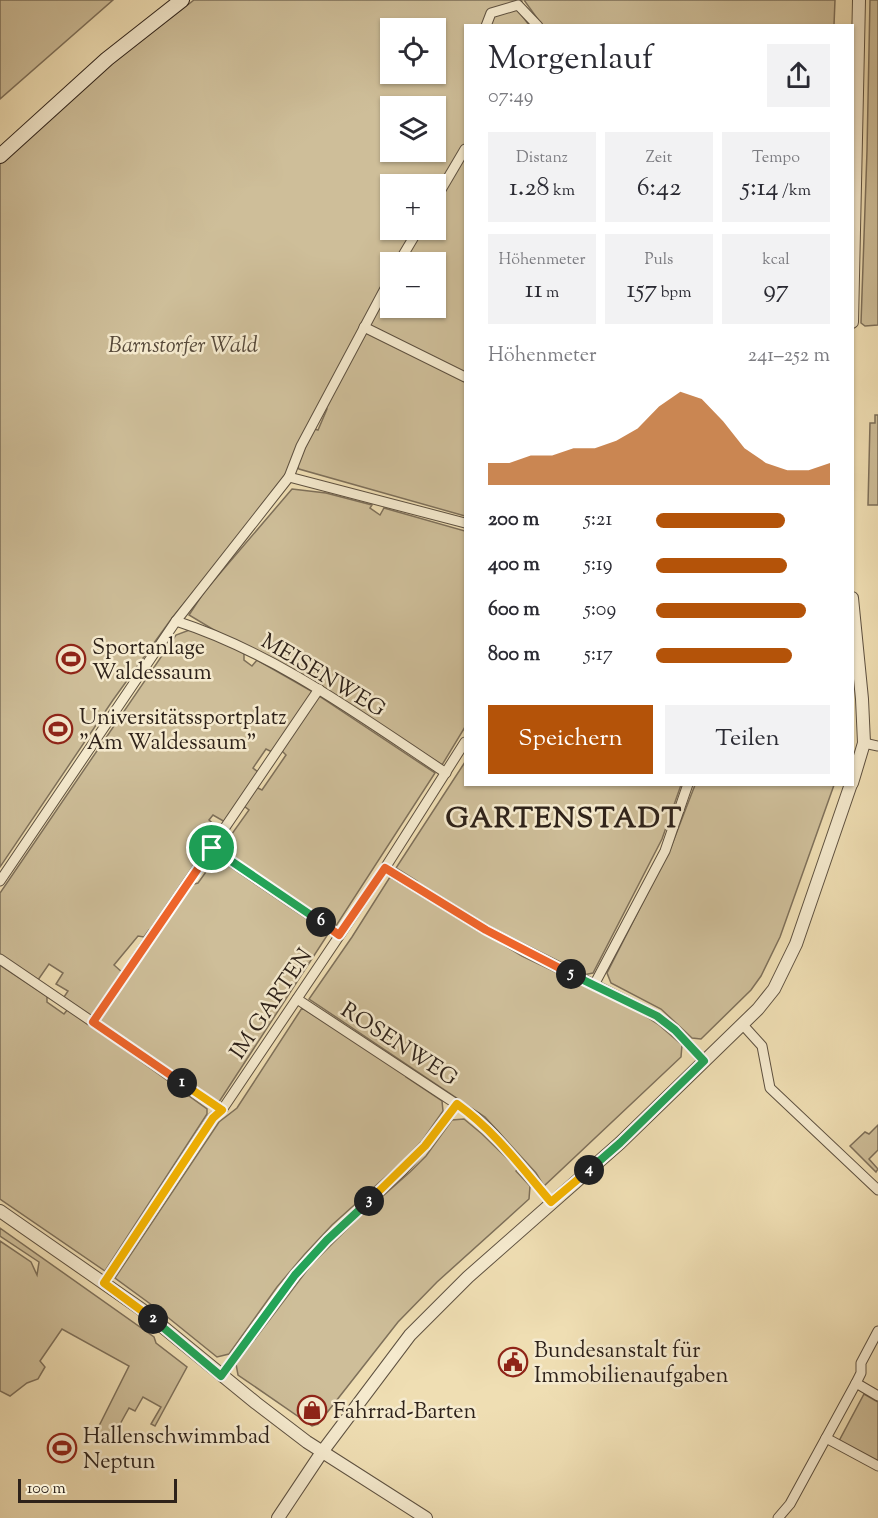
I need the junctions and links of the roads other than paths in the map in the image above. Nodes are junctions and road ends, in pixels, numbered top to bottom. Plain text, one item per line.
1 (182, 0) edge
2 (858, 0) edge
3 (487, 24) edge
4 (536, 24) edge
5 (464, 151) edge
6 (0, 156) edge
7 (446, 181) edge
8 (854, 220) edge
9 (380, 297) edge
10 (364, 327) junction
11 (464, 377) edge
12 (289, 477) junction
13 (464, 523) edge
14 (176, 621) junction
15 (854, 639) edge
16 (319, 689) junction
17 (857, 700) edge
18 (864, 743) junction
19 (464, 744) edge
20 (878, 746) edge
21 (446, 773) junction
22 (854, 777) edge
23 (687, 786) edge
24 (851, 786) edge
25 (212, 848) junction
26 (385, 868) junction
27 (0, 881) edge
28 (339, 935) junction
29 (0, 959) edge
30 (594, 985) junction
31 (297, 999) junction
32 (93, 1022) junction
33 (743, 1025) junction
34 (704, 1061) junction
35 (457, 1104) junction
36 (222, 1110) junction
37 (878, 1190) edge
38 (551, 1202) junction
39 (0, 1211) edge
40 (104, 1283) junction
41 (878, 1331) edge
42 (221, 1376) junction
43 (856, 1383) junction
44 (878, 1396) edge
45 (826, 1438) junction
46 (322, 1452) junction
47 (878, 1466) edge
48 (278, 1518) edge
49 (426, 1518) edge
50 (778, 1518) edge

1 - 6 main road
2 - 8 street
3 - 4 street
5 - 7 street
9 - 10 street
10 - 11 street
10 - 12 street
12 - 13 street
12 - 14 street
14 - 16 street, MEISENWEG
14 - 27 street
15 - 17 street
16 - 21 street, MEISENWEG
16 - 25 street
17 - 18 street
18 - 20 street
18 - 22 street
19 - 21 street, IM GARTEN
21 - 26 street, IM GARTEN
23 - 30 street
24 - 33 street
25 - 28 street
25 - 32 street
26 - 28 street, IM GARTEN
26 - 30 street
28 - 31 street, IM GARTEN
29 - 32 street
30 - 34 street
31 - 35 street, ROSENWEG
31 - 36 street, IM GARTEN
32 - 36 street
33 - 34 street
33 - 37 street
34 - 38 street
35 - 38 street, ROSENWEG
35 - 42 street
36 - 40 street, IM GARTEN
38 - 46 street
39 - 40 street
40 - 42 street
41 - 43 street
42 - 46 street
43 - 44 street
43 - 45 street
45 - 47 street
45 - 50 street
46 - 48 street
46 - 49 street

